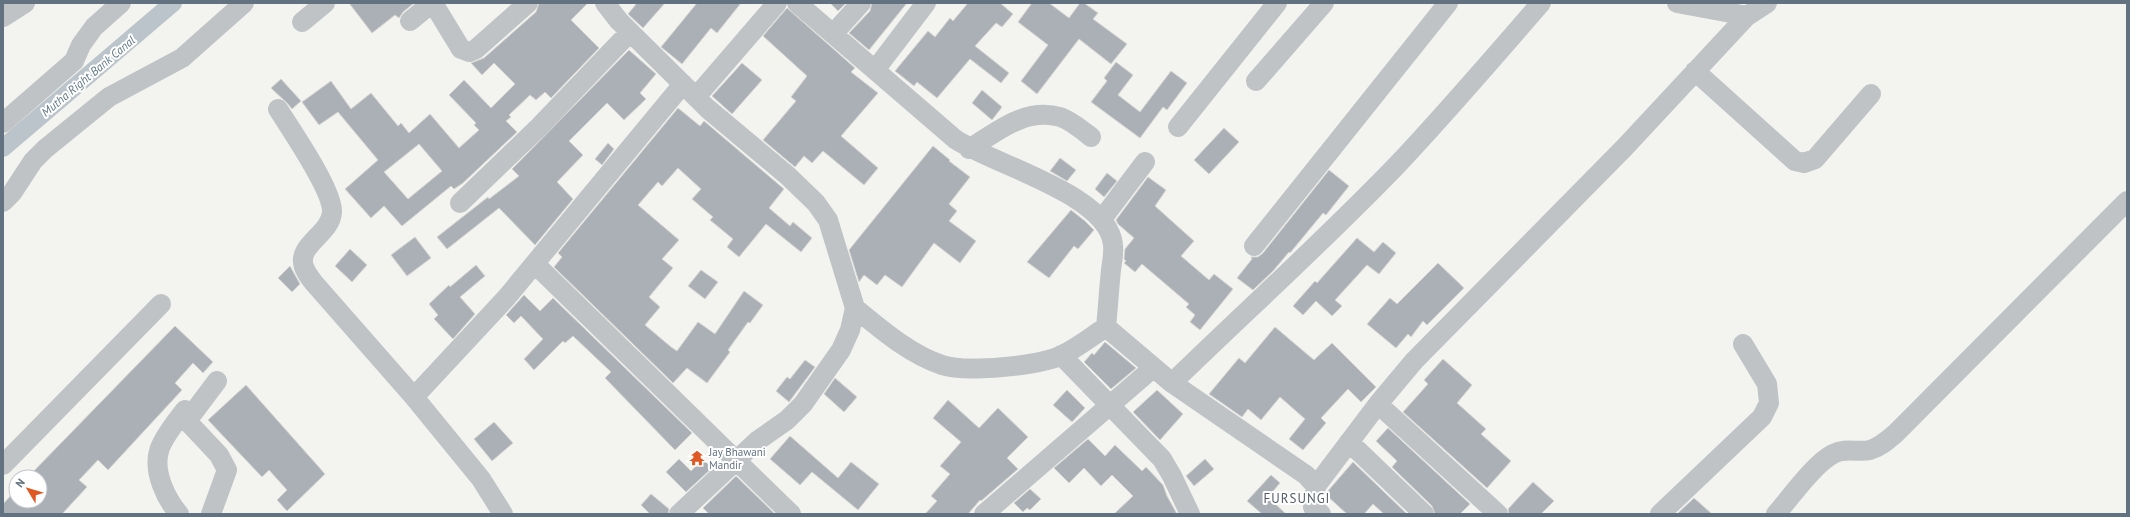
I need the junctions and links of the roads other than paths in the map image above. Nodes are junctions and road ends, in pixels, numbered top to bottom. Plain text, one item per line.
1 (25, 3) edge
2 (121, 3) edge
3 (244, 3) edge
4 (325, 3) edge
5 (433, 3) edge
6 (528, 3) edge
7 (605, 3) edge
8 (777, 3) edge
9 (797, 3) edge
10 (861, 3) edge
11 (926, 3) edge
12 (1277, 3) edge
13 (1324, 3) edge
14 (1448, 3) edge
15 (1540, 3) edge
16 (1677, 3) edge
17 (1767, 3) edge
18 (5, 16) edge
19 (1747, 16) junction
20 (410, 21) dead end
21 (302, 22) dead end
22 (630, 32) junction
23 (833, 34) junction
24 (875, 70) junction
25 (1695, 71) junction
26 (1256, 81) dead end
27 (689, 90) junction
28 (1871, 94) dead end
29 (278, 109) dead end
30 (3, 123) edge
31 (1178, 127) dead end
32 (1091, 136) dead end
33 (969, 149) junction
34 (1145, 162) dead end
35 (2127, 201) edge
36 (3, 202) edge
37 (460, 203) dead end
38 (1102, 219) junction
39 (1254, 246) dead end
40 (534, 264) junction
41 (161, 304) dead end
42 (855, 308) junction
43 (1106, 327) junction
44 (1743, 344) dead end
45 (1062, 355) junction
46 (1153, 368) junction
47 (217, 381) dead end
48 (1172, 383) junction
49 (414, 397) junction
50 (1378, 404) junction
51 (1110, 405) junction
52 (187, 421) junction
53 (1349, 442) junction
54 (735, 462) junction
55 (3, 465) edge
56 (1316, 486) junction
57 (1314, 512) edge
58 (178, 514) edge
59 (211, 514) edge
60 (504, 514) edge
61 (679, 514) edge
62 (791, 514) edge
63 (984, 514) edge
64 (1190, 514) edge
65 (1424, 514) edge
66 (1498, 514) edge
67 (1660, 514) edge
68 (1776, 514) edge

1 - 18 street
2 - 30 street
3 - 36 street
4 - 21 street
5 - 6 street
5 - 20 street
7 - 22 street
8 - 27 street
9 - 23 street
10 - 23 street
11 - 24 street
12 - 31 street
13 - 26 street
14 - 39 street
15 - 48 street
16 - 19 street
17 - 19 street
19 - 25 street
22 - 27 street
22 - 37 street
23 - 24 street
24 - 33 street
25 - 28 street
25 - 50 street
27 - 40 street
27 - 42 street
29 - 49 street
32 - 33 street
33 - 38 street
34 - 38 street
35 - 68 street
38 - 43 street
40 - 49 street
40 - 54 street
41 - 55 street
42 - 45 street
42 - 54 street
43 - 45 street
43 - 46 street
44 - 67 street
45 - 51 street
46 - 48 street
46 - 51 street
47 - 52 street
48 - 56 street
49 - 60 street
50 - 53 street
50 - 66 street
51 - 63 street
51 - 64 street
52 - 58 street
52 - 59 street
53 - 56 street
53 - 65 street
54 - 61 street
54 - 62 street
56 - 57 street

